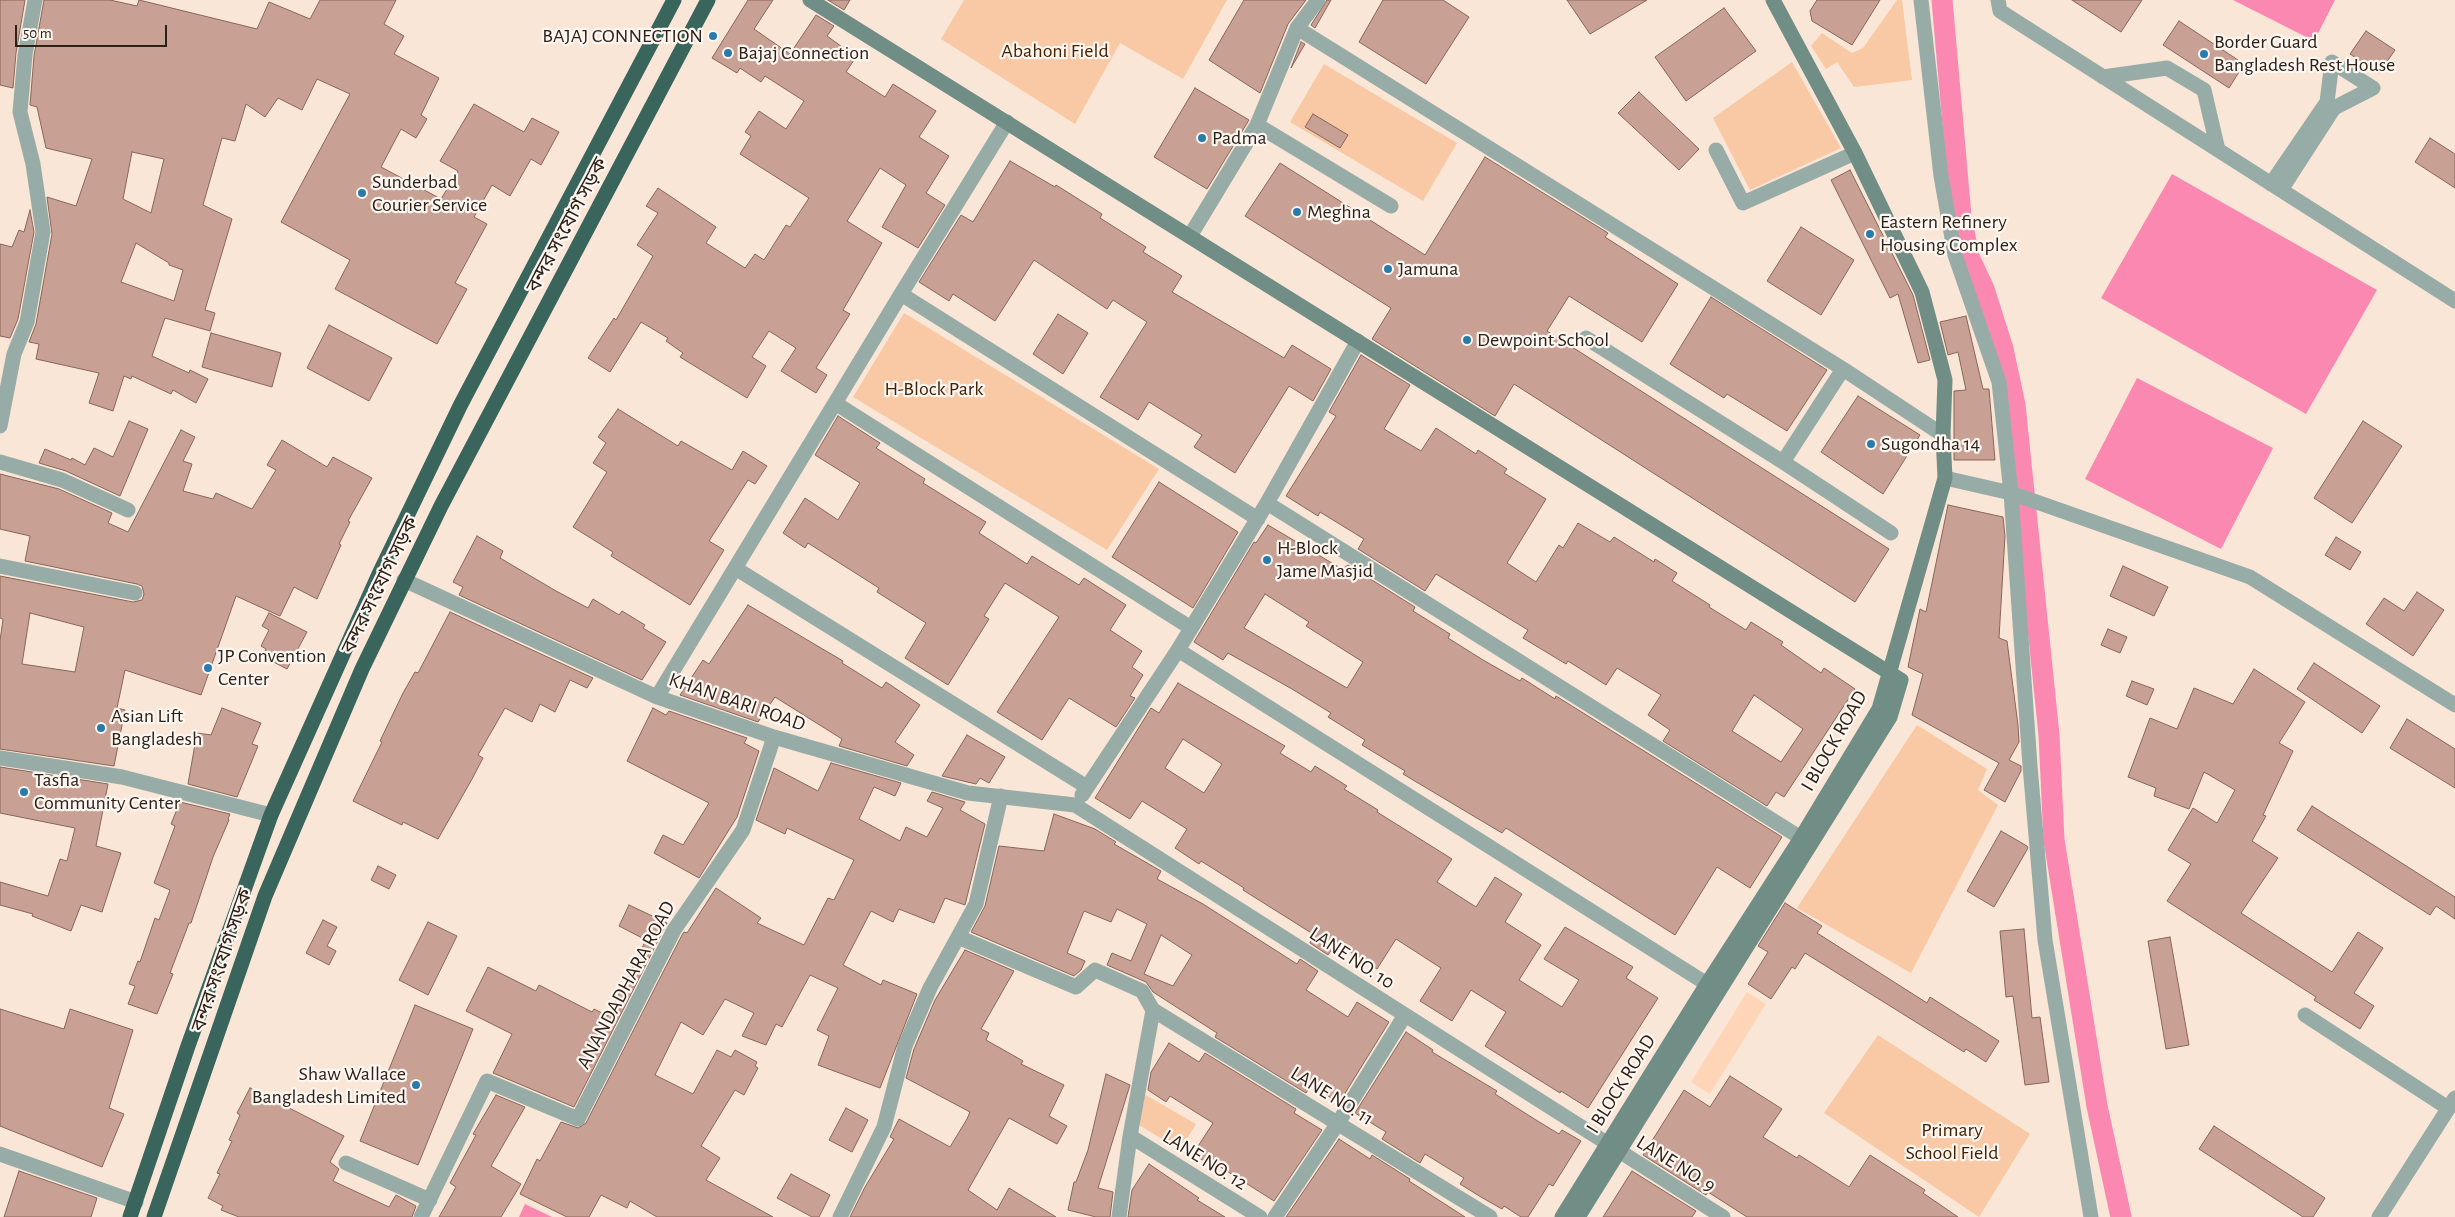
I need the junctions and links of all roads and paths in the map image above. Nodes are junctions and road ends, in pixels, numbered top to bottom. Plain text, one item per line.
1 (35, 0) edge
2 (674, 0) edge
3 (708, 0) edge
4 (810, 0) edge
5 (1318, 0) edge
6 (1773, 0) edge
7 (1921, 0) edge
8 (1998, 0) edge
9 (1297, 28) junction
10 (2104, 78) junction
11 (1007, 122) junction
12 (1257, 125) junction
13 (1716, 150) dead end
14 (2218, 150) junction
15 (1855, 153) junction
16 (2276, 187) junction
17 (1391, 206) dead end
18 (1190, 236) junction
19 (901, 294) junction
20 (2455, 301) edge
21 (1586, 338) dead end
22 (1358, 341) junction
23 (1844, 369) junction
24 (835, 404) junction
25 (0, 426) edge
26 (1943, 435) junction
27 (0, 462) edge
28 (1784, 462) junction
29 (1945, 478) junction
30 (2011, 493) junction
31 (1267, 503) junction
32 (128, 510) dead end
33 (1258, 519) junction
34 (1891, 533) dead end
35 (0, 566) edge
36 (735, 568) junction
37 (404, 580) junction
38 (135, 593) dead end
39 (1192, 628) junction
40 (1178, 650) junction
41 (1891, 672) junction
42 (657, 697) junction
43 (2455, 705) edge
44 (774, 737) junction
45 (0, 758) edge
46 (1087, 787) junction
47 (1001, 796) junction
48 (1075, 805) junction
49 (271, 815) junction
50 (1801, 838) junction
51 (958, 937) junction
52 (1707, 984) junction
53 (1153, 1010) junction
54 (1406, 1015) junction
55 (2305, 1015) dead end
56 (2452, 1103) edge
57 (1338, 1123) junction
58 (1130, 1136) junction
59 (1614, 1148) junction
60 (0, 1154) edge
61 (346, 1163) dead end
62 (430, 1200) junction
63 (136, 1202) junction
64 (130, 1217) edge
65 (154, 1217) edge
66 (421, 1217) edge
67 (840, 1217) edge
68 (1118, 1217) edge
69 (1260, 1217) edge
70 (1275, 1217) edge
71 (1490, 1217) edge
72 (1562, 1217) edge
73 (1578, 1217) edge
74 (1723, 1217) edge
75 (2090, 1217) edge
76 (2379, 1217) edge

1 - 25 street
2 - 49 highway, বন্দর সংযোগ সড়ক
3 - 37 highway, বন্দর সংযোগ সড়ক
4 - 11 street
5 - 9 street
6 - 15 street
7 - 30 street
8 - 10 street
9 - 12 street
9 - 23 street
10 - 14 street
10 - 14 street
11 - 18 street
11 - 19 street
12 - 17 street
12 - 18 street
13 - 15 street
14 - 16 street
15 - 26 street
16 - 16 street
16 - 20 street
18 - 22 street
19 - 24 street
19 - 33 street
21 - 28 street
22 - 31 street
22 - 41 street
23 - 26 street
23 - 28 street
24 - 36 street
24 - 39 street
26 - 29 street
27 - 32 street
28 - 34 street
29 - 30 street
29 - 41 street
30 - 43 street
30 - 75 street
31 - 33 street
31 - 50 street
33 - 39 street
35 - 38 street
36 - 42 street
36 - 46 street
37 - 42 street, KHAN BARI ROAD
37 - 65 highway, বন্দর সংযোগ সড়ক
39 - 40 street
40 - 46 street
40 - 52 street
41 - 50 street, I BLOCK ROAD
41 - 59 street, I BLOCK ROAD
42 - 44 street, KHAN BARI ROAD
44 - 47 street, KHAN BARI ROAD
44 - 62 street, ANANDADHARA ROAD
45 - 49 street
46 - 48 street
47 - 48 street, KHAN BARI ROAD
47 - 51 street
48 - 54 street, LANE NO. 10
49 - 63 highway, বন্দর সংযোগ সড়ক
50 - 52 street, I BLOCK ROAD
51 - 53 street
51 - 67 street
52 - 59 street, I BLOCK ROAD
53 - 57 street, LANE NO. 11
53 - 58 street
54 - 57 street
54 - 59 street, LANE NO. 10
55 - 56 street
56 - 76 street
57 - 70 street
57 - 71 street, LANE NO. 11
58 - 68 street
58 - 69 street, LANE NO. 12
59 - 72 street, I BLOCK ROAD
59 - 73 street, I BLOCK ROAD
59 - 74 street, LANE NO. 9
60 - 63 street
61 - 62 street
62 - 66 street
63 - 64 highway, বন্দর সংযোগ সড়ক

